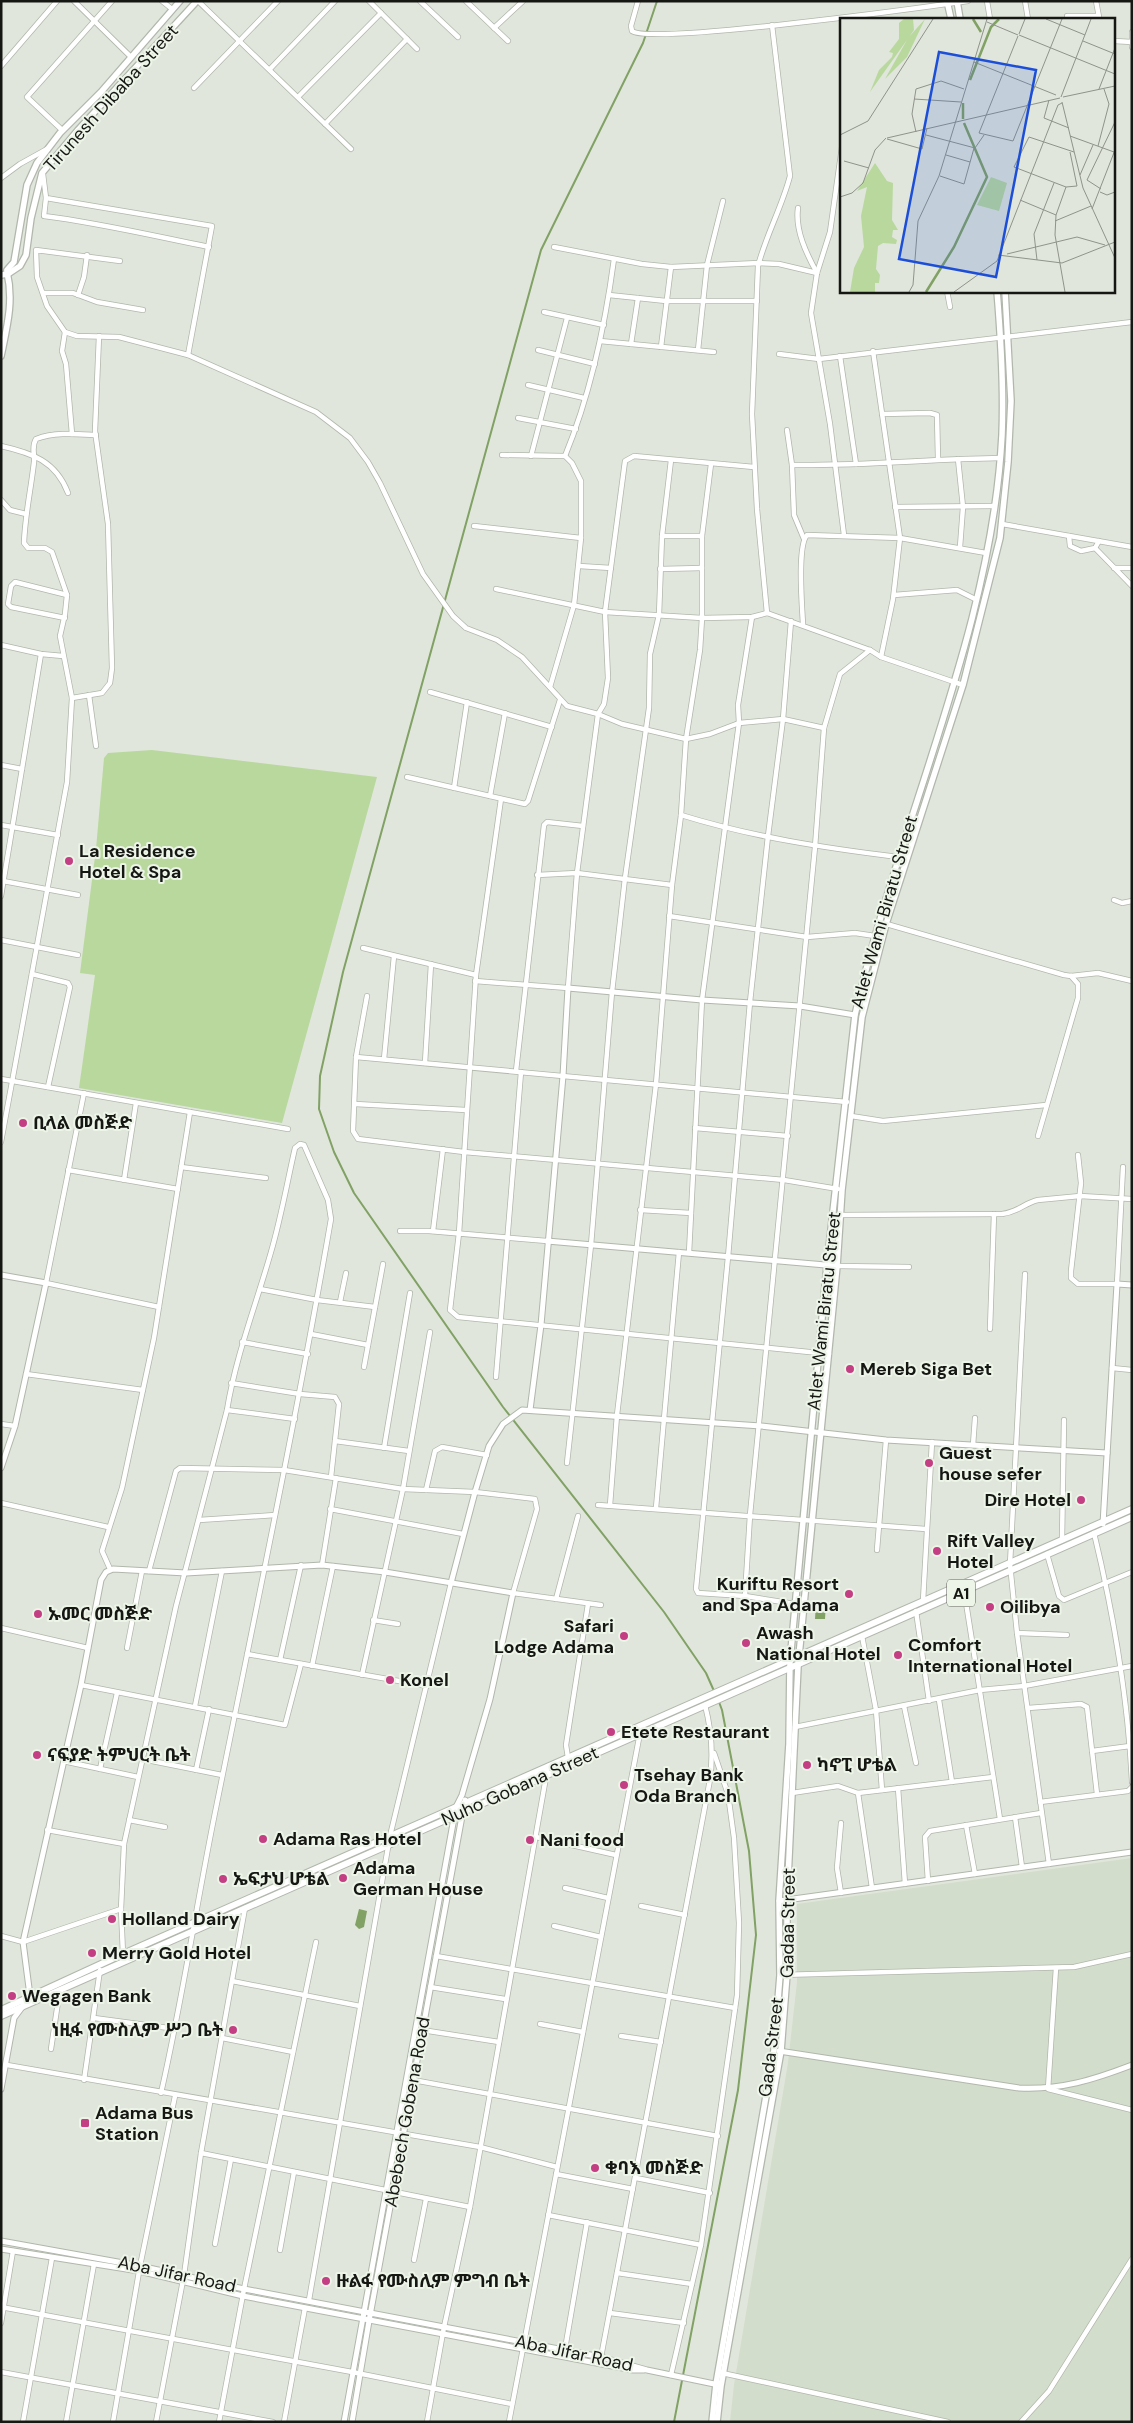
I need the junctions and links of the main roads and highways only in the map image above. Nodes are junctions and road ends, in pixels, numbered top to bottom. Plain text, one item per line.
1 (180, 1) edge
2 (198, 1) edge
3 (957, 2) edge
4 (948, 3) edge
5 (951, 18) edge
6 (960, 18) edge
7 (4, 272) edge
8 (997, 292) edge
9 (1005, 292) edge
10 (1, 356) edge
11 (839, 1189) junction
12 (1132, 1509) edge
13 (1132, 1517) edge
14 (1103, 1526) junction
15 (799, 1657) junction
16 (790, 1661) junction
17 (798, 1666) junction
18 (790, 1669) junction
19 (734, 1689) junction
20 (639, 1730) junction
21 (101, 1968) junction
22 (1, 2010) edge
23 (1, 2016) edge
24 (721, 2373) junction
25 (718, 2385) junction
26 (712, 2422) edge
27 (717, 2422) edge

1 - 7 main road, Tirunesh Dibaba Street
2 - 7 main road, Tirunesh Dibaba Street
3 - 6 main road
4 - 5 main road
7 - 10 main road
8 - 11 main road, Atlet Wami Biratu Street
9 - 11 main road, Atlet Wami Biratu Street
11 - 15 main road, Atlet Wami Biratu Street
11 - 16 main road, Atlet Wami Biratu Street
12 - 14 main road, A1
13 - 14 main road, A1
14 - 15 main road, A1
14 - 17 main road, A1
15 - 16 main road, A1
15 - 17 main road, Atlet Wami Biratu Street
16 - 18 main road, Atlet Wami Biratu Street
16 - 19 main road, A1
17 - 18 main road, A1
17 - 24 main road, Gadaa Street
18 - 19 main road, A1
18 - 24 main road, Gada Street
19 - 20 main road, Nuho Gobana Street / A1
20 - 21 main road, Nuho Gobana Street / A1
20 - 21 main road, Nuho Gobana Street / A1
21 - 22 main road, Nuho Gobana Street / A1
21 - 23 main road, Nuho Gobana Street / A1
24 - 25 main road, Gadaa Street
25 - 26 main road
25 - 27 main road

